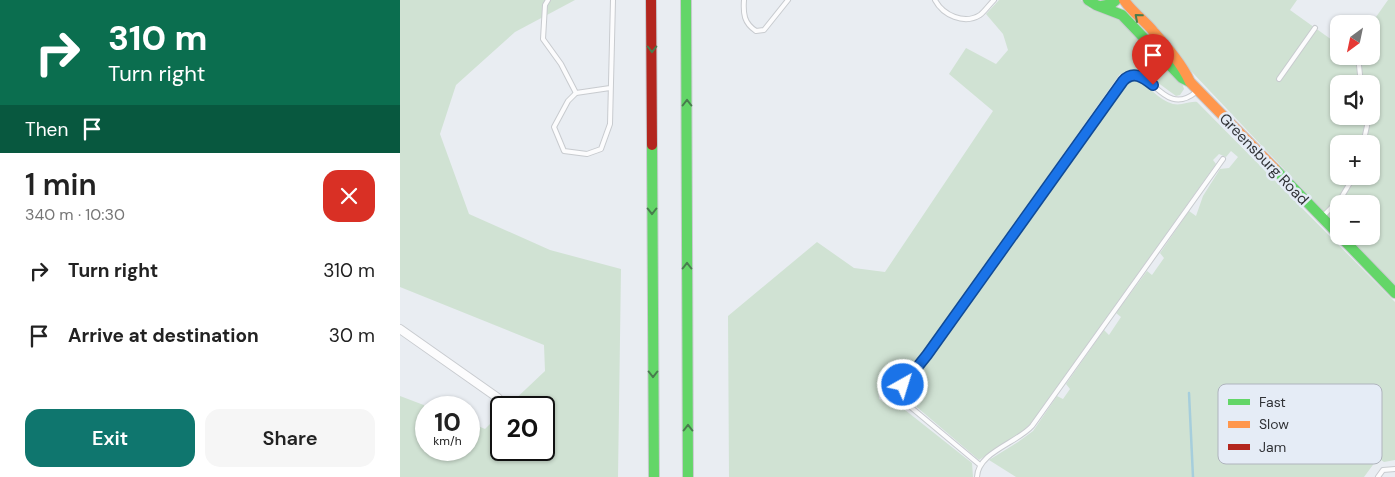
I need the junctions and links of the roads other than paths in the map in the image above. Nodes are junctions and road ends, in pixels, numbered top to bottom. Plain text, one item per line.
1 (548, 0) edge
2 (612, 0) edge
3 (651, 0) edge
4 (686, 0) edge
5 (744, 0) edge
6 (788, 0) edge
7 (935, 0) edge
8 (994, 0) edge
9 (1088, 0) edge
10 (1116, 0) edge
11 (1124, 0) edge
12 (1102, 6) junction
13 (1315, 28) dead end
14 (1279, 79) dead end
15 (1190, 82) junction
16 (610, 88) junction
17 (1198, 90) junction
18 (576, 93) junction
19 (1223, 160) dead end
20 (1349, 185) edge
21 (1321, 217) junction
22 (1330, 226) edge
23 (1348, 245) edge
24 (1395, 293) edge
25 (400, 329) edge
26 (495, 396) edge
27 (980, 465) junction
28 (1395, 469) edge
29 (654, 477) edge
30 (688, 477) edge
31 (977, 477) edge
32 (1378, 477) edge

1 - 18 lane
2 - 16 lane
3 -> 29 main road
30 -> 4 main road
5 - 6 lane
7 - 8 lane
9 - 12 main road, Greensburg Road
10 - 12 main road
15 -> 11 main road, Greensburg Road
12 - 15 main road, Greensburg Road
13 - 14 lane
15 - 17 main road, Greensburg Road
16 - 18 lane
16 - 18 lane
17 - 21 main road, Greensburg Road
17 - 27 lane
19 - 27 lane
20 - 21 lane
21 - 22 main road, Greensburg Road
23 - 24 main road, Greensburg Road
25 - 26 street
27 - 31 lane
28 - 32 lane

